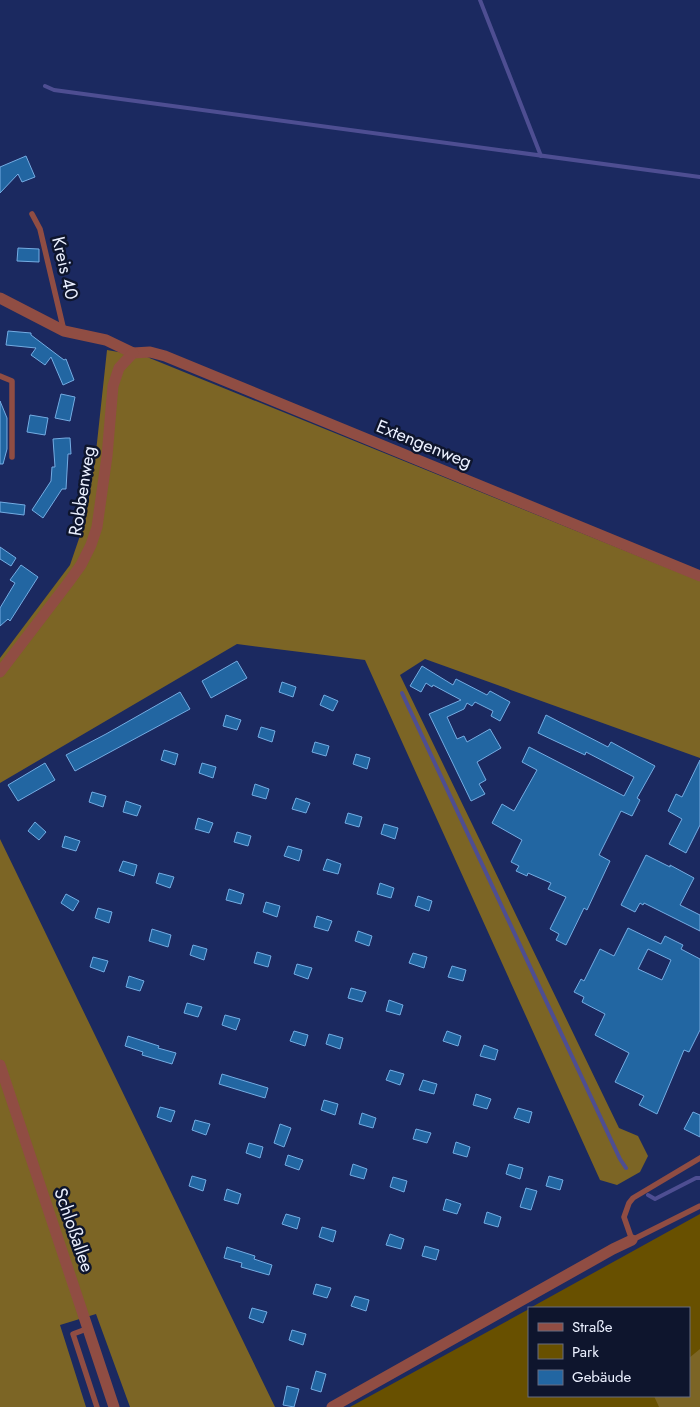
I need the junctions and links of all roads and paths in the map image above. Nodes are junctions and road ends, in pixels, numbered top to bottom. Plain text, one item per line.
1 (32, 214) dead end
2 (0, 299) edge
3 (64, 331) junction
4 (133, 353) junction
5 (0, 376) edge
6 (12, 457) dead end
7 (700, 576) edge
8 (0, 672) edge
9 (0, 1065) edge
10 (700, 1158) edge
11 (700, 1206) edge
12 (632, 1240) junction
13 (89, 1328) junction
14 (97, 1407) edge
15 (114, 1407) edge
16 (332, 1407) edge

1 - 3 lane, Kreis 40
2 - 3 street
3 - 4 street
4 - 7 street, Extengenweg
4 - 8 street, Robbenweg
5 - 6 lane
9 - 13 street, Schloßallee
10 - 12 lane
11 - 12 lane
12 - 16 street
13 - 14 lane
13 - 15 street, Schloßallee

